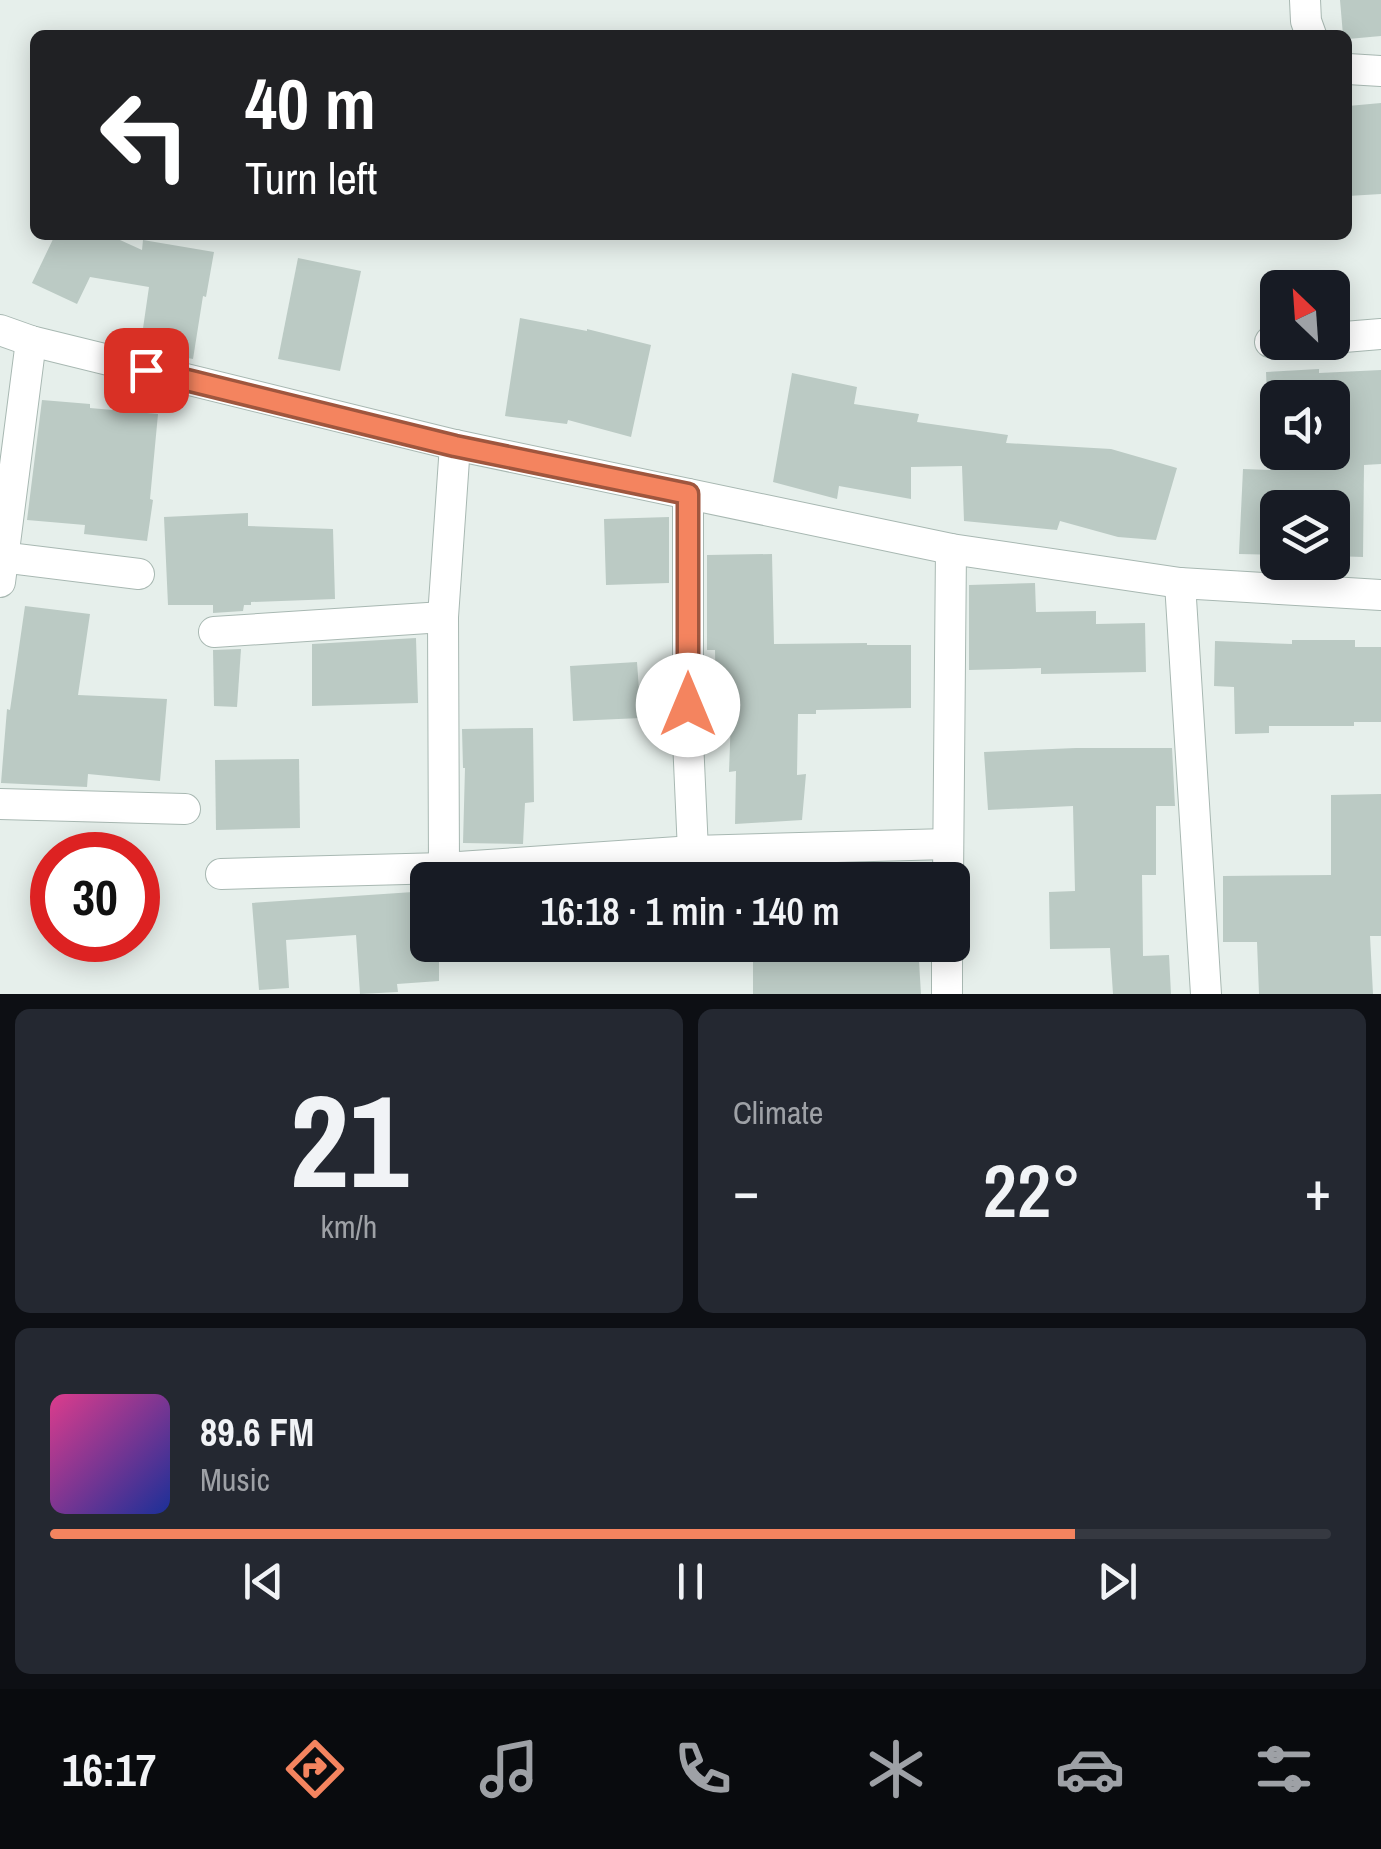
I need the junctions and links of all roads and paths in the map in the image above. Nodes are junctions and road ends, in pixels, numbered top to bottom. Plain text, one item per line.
1 (1304, 0) edge
2 (1309, 30) edge
3 (1352, 69) edge
4 (1381, 71) edge
5 (0, 330) edge
6 (1381, 334) edge
7 (1350, 337) edge
8 (31, 341) junction
9 (455, 446) junction
10 (688, 494) junction
11 (951, 549) junction
12 (1, 566) edge
13 (139, 574) dead end
14 (1180, 583) junction
15 (1381, 595) edge
16 (443, 617) junction
17 (214, 632) dead end
18 (0, 804) edge
19 (185, 809) dead end
20 (948, 844) junction
21 (693, 852) junction
22 (444, 862) edge
23 (537, 862) edge
24 (948, 862) edge
25 (410, 869) edge
26 (222, 874) dead end
27 (948, 962) edge
28 (947, 994) edge
29 (1206, 994) edge

1 - 2 street
3 - 4 street
5 - 8 street
6 - 7 street
8 - 9 street
8 - 12 street
9 - 10 street
9 - 16 street
10 - 11 street
10 - 21 street
11 - 14 street
11 - 20 street
12 - 13 street
14 - 15 street
14 - 29 street
16 - 17 street
16 - 22 street
18 - 19 street
20 - 21 street
20 - 24 street
21 - 23 street
25 - 26 street
27 - 28 street

